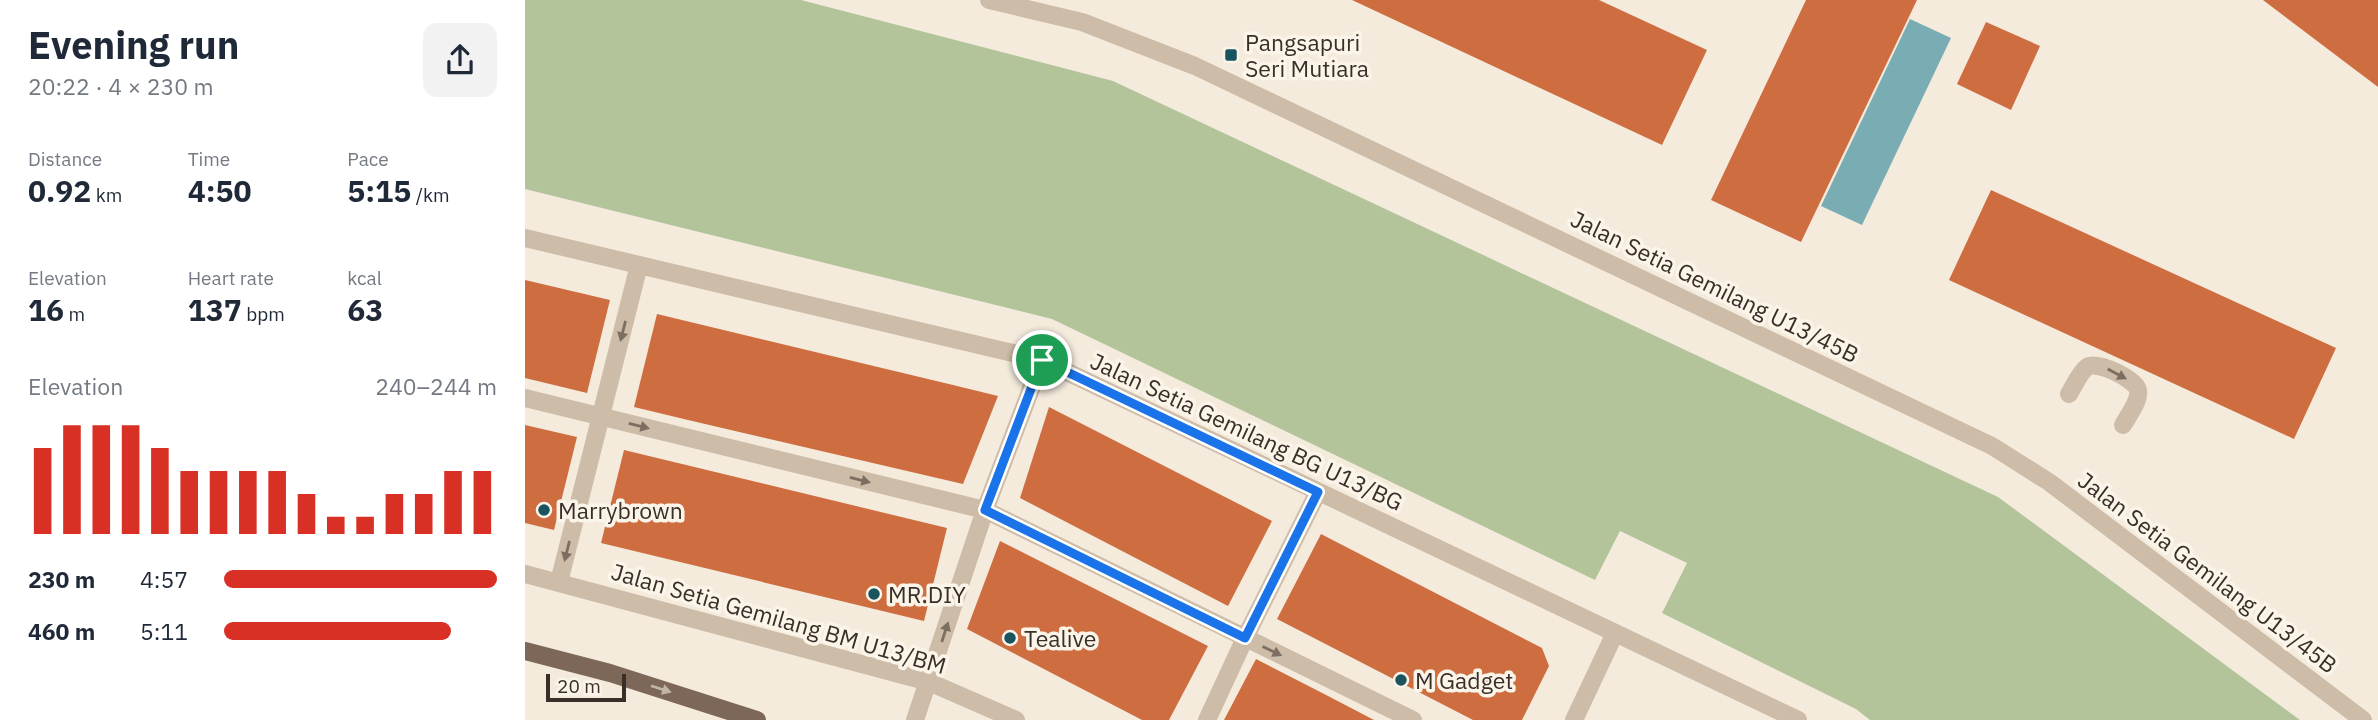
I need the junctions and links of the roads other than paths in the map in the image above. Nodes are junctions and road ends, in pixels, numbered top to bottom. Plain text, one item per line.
1 (989, 0) edge
2 (525, 238) edge
3 (639, 265) junction
4 (1042, 360) junction
5 (2069, 394) dead end
6 (525, 398) edge
7 (601, 417) junction
8 (2123, 425) dead end
9 (1318, 492) junction
10 (985, 510) junction
11 (525, 574) edge
12 (559, 582) junction
13 (1615, 633) junction
14 (1245, 638) junction
15 (525, 651) edge
16 (929, 681) junction
17 (757, 720) edge
18 (915, 720) edge
19 (1016, 720) edge
20 (1207, 720) edge
21 (1413, 720) edge
22 (1574, 720) edge
23 (1798, 720) edge
24 (2363, 720) edge

1 - 24 street, Jalan Setia Gemilang U13/45B
2 - 3 street, Jalan Setia Gemilang BG U13/BG
3 - 4 street, Jalan Setia Gemilang BG U13/BG
3 -> 7 street
4 - 9 street, Jalan Setia Gemilang BG U13/BG
4 - 10 street
5 -> 8 street
6 - 7 street
7 -> 10 street
7 -> 12 street
9 - 13 street, Jalan Setia Gemilang BG U13/BG
9 - 14 street
10 - 14 street
16 -> 10 street
11 - 12 street, Jalan Setia Gemilang BM U13/BM
12 - 16 street, Jalan Setia Gemilang BM U13/BM
13 - 22 street
13 - 23 street, Jalan Setia Gemilang BG U13/BG
14 - 20 street
14 -> 21 street
15 -> 17 main road
16 - 18 street
16 - 19 street, Jalan Setia Gemilang BM U13/BM

